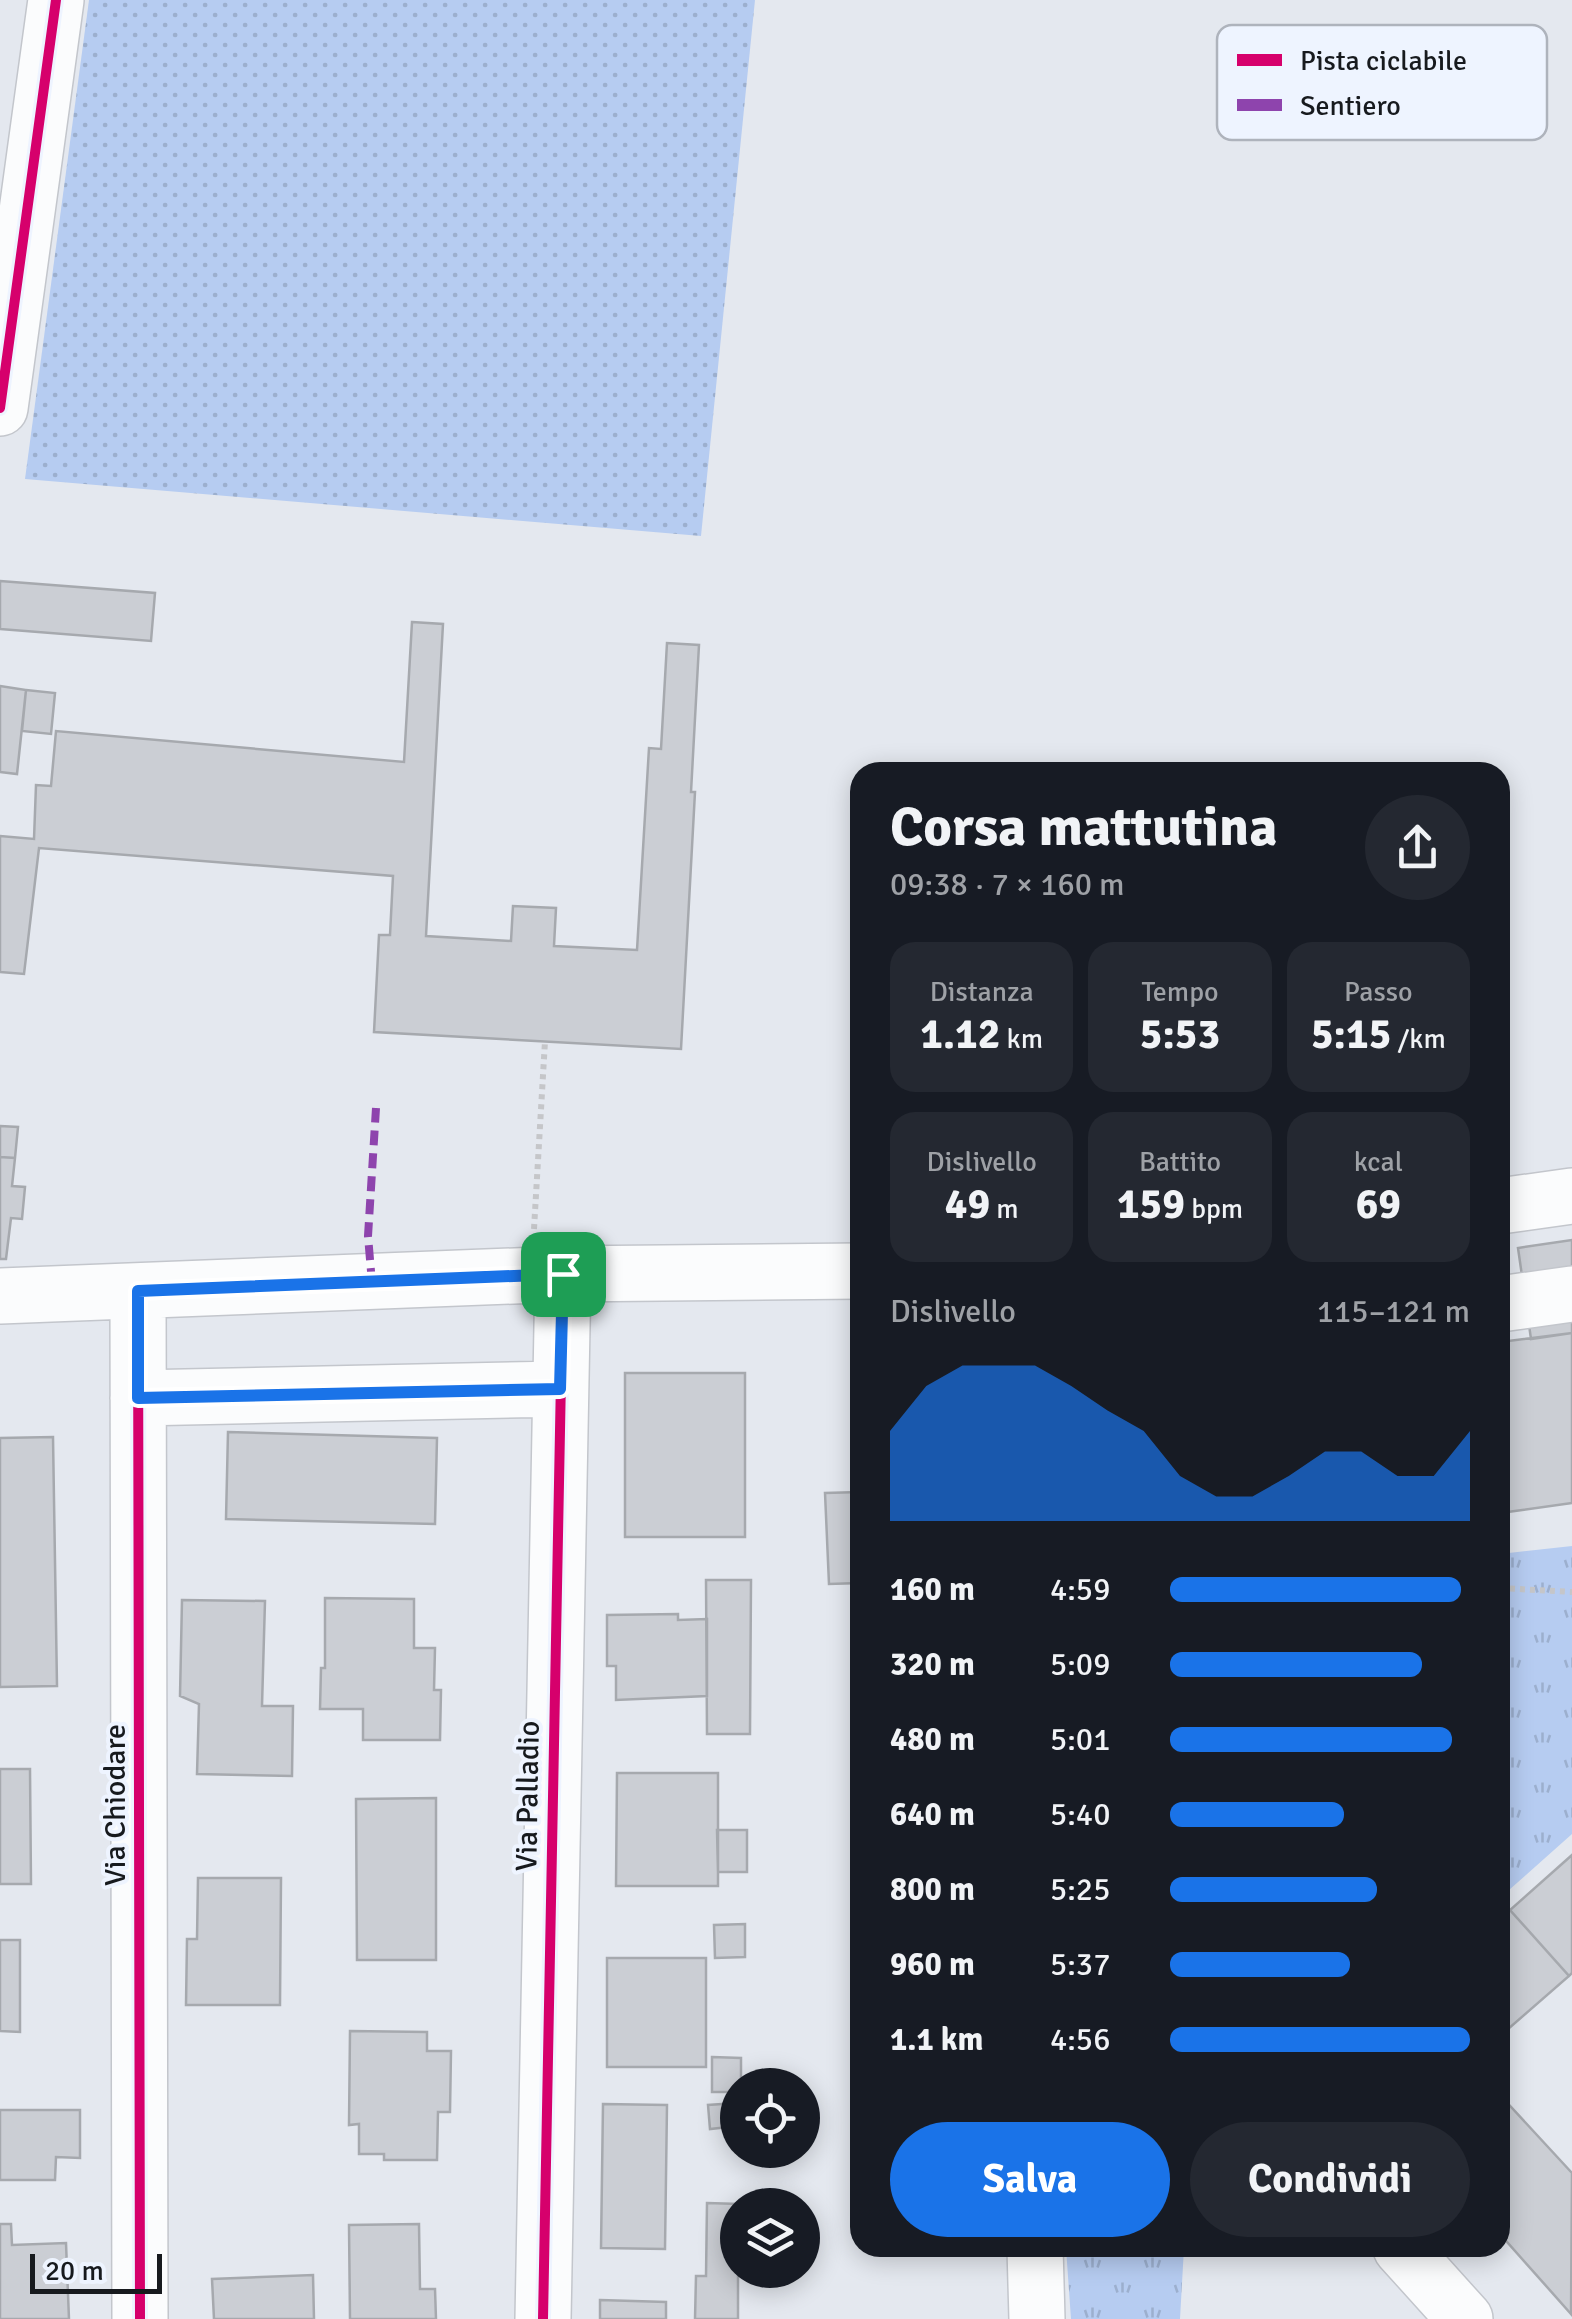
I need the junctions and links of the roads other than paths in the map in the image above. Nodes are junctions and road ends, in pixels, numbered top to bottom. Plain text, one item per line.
1 (56, 0) edge
2 (9, 295) edge
3 (0, 408) edge
4 (1572, 1196) edge
5 (1510, 1205) edge
6 (548, 1253) junction
7 (850, 1270) edge
8 (138, 1291) junction
9 (1572, 1294) edge
10 (0, 1296) edge
11 (1510, 1303) edge
12 (560, 1389) junction
13 (138, 1398) junction
14 (1035, 2257) edge
15 (1409, 2257) edge
16 (140, 2319) edge
17 (543, 2319) edge
18 (1037, 2319) edge
19 (1465, 2319) edge

1 - 2 street
2 - 3 street
4 - 5 street
6 - 7 street
6 - 8 street
6 - 12 street, Via Palladio
8 - 10 street
8 - 13 street, Via Chiodare
9 - 11 street
12 - 13 street
12 - 17 street, Via Palladio
13 - 16 street, Via Chiodare
14 - 18 street
15 - 19 street

